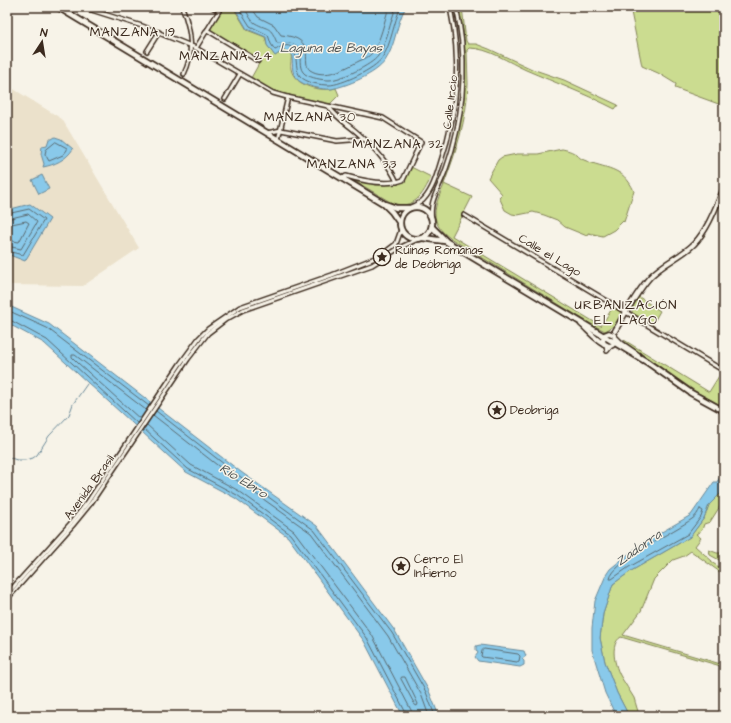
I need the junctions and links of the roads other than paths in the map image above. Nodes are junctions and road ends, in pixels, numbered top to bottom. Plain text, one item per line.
1 (58, 7) edge
2 (82, 7) edge
3 (182, 7) edge
4 (212, 7) edge
5 (450, 7) edge
6 (456, 7) edge
7 (207, 30) junction
8 (159, 32) junction
9 (191, 46) junction
10 (196, 48) junction
11 (147, 51) dead end
12 (258, 61) dead end
13 (184, 74) dead end
14 (240, 74) junction
15 (288, 98) junction
16 (225, 99) dead end
17 (329, 106) junction
18 (281, 130) junction
19 (266, 133) junction
20 (361, 135) junction
21 (271, 136) junction
22 (359, 139) junction
23 (278, 140) junction
24 (367, 141) junction
25 (342, 179) junction
26 (398, 182) junction
27 (724, 188) edge
28 (383, 203) junction
29 (411, 208) junction
30 (464, 215) dead end
31 (432, 220) junction
32 (399, 222) junction
33 (432, 227) junction
34 (401, 230) junction
35 (420, 239) junction
36 (447, 242) junction
37 (333, 277) junction
38 (626, 312) junction
39 (576, 320) junction
40 (615, 331) junction
41 (609, 333) junction
42 (603, 336) junction
43 (615, 337) junction
44 (605, 344) junction
45 (613, 344) junction
46 (647, 362) junction
47 (720, 368) dead end
48 (174, 377) junction
49 (724, 411) edge
50 (7, 594) edge
51 (7, 598) edge

1 - 19 main road
2 - 8 street
3 - 9 street
4 - 7 street
5 - 29 street, Calle Ircio
6 - 31 street, Calle Ircio
7 - 10 street
7 - 12 street
8 - 9 street
8 - 11 street
9 - 10 street
9 - 13 street
10 - 14 street
14 - 15 street
14 - 16 street
15 - 17 street
15 - 18 street
17 - 20 street
17 - 26 street
18 - 19 street
18 - 21 street
18 - 22 street
18 - 23 street
19 - 21 main road
20 - 22 street
20 - 24 street
21 - 23 main road
22 - 24 street
23 - 25 main road
24 - 26 street
25 - 26 street
25 - 28 main road
27 - 38 street
28 - 29 main road
28 - 32 main road
29 - 31 main road
29 - 32 main road
30 - 38 street, Calle el Lago
31 - 33 main road
32 - 34 main road
33 - 35 main road
33 - 36 main road
34 - 35 main road
34 - 37 street
35 - 36 main road
35 - 37 street
36 - 39 main road
37 - 48 street
38 - 40 street
38 - 47 street, Calle el Lago
39 - 42 main road
39 - 44 street
40 - 41 street
40 - 43 street
41 - 42 street
41 - 43 street
42 - 44 street
42 - 45 main road
43 - 45 street
43 - 46 street
44 - 45 street
45 - 46 main road
46 - 49 main road
48 - 50 street, Avenida Brasil
48 - 51 street, Avenida Brasil

